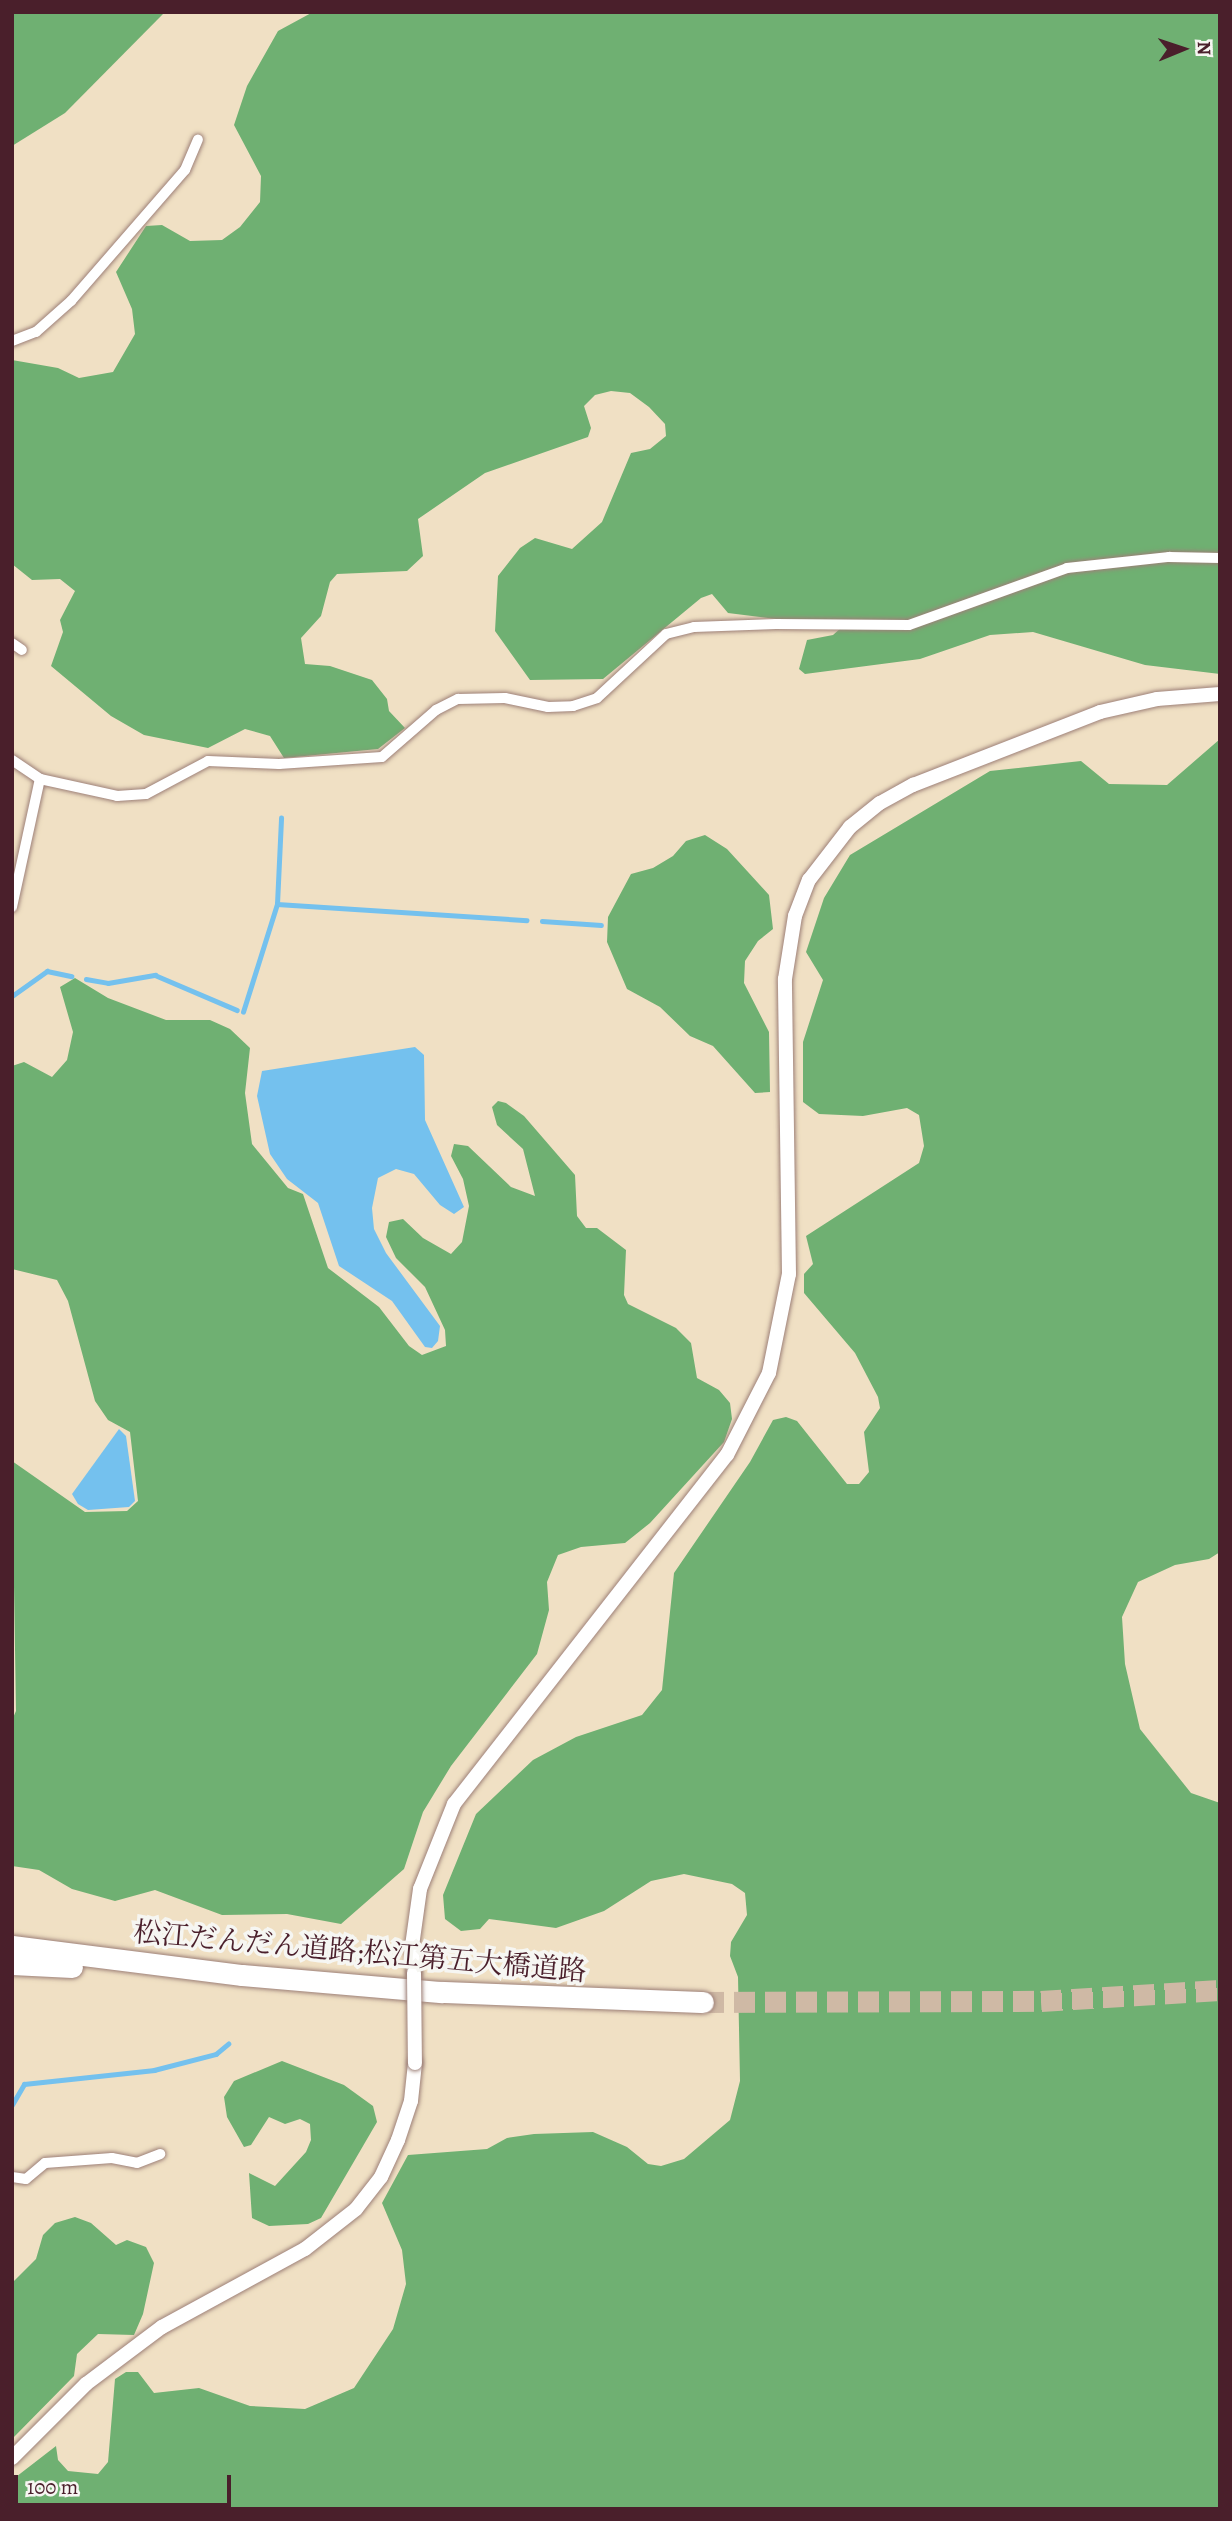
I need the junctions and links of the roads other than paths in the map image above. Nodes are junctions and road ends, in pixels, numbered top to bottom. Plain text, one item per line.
1 (198, 140) dead end
2 (12, 341) edge
3 (1220, 558) edge
4 (1220, 694) edge
5 (12, 760) edge
6 (40, 779) junction
7 (12, 907) edge
8 (12, 1941) edge
9 (12, 1946) edge
10 (45, 1951) junction
11 (12, 1964) edge
12 (242, 1975) junction
13 (703, 2002) tunnel mouth
14 (160, 2154) dead end
15 (12, 2177) edge
16 (12, 2458) edge

1 - 2 street
3 - 6 street
4 - 16 street, bridge
5 - 6 street
6 - 7 street
8 - 10 highway
9 - 10 highway, 松江だんだん道路;松江第五大橋道路
10 - 12 highway, 松江だんだん道路;松江第五大橋道路
11 - 12 highway
12 - 13 highway, 松江だんだん道路;松江第五大橋道路
14 - 15 street

